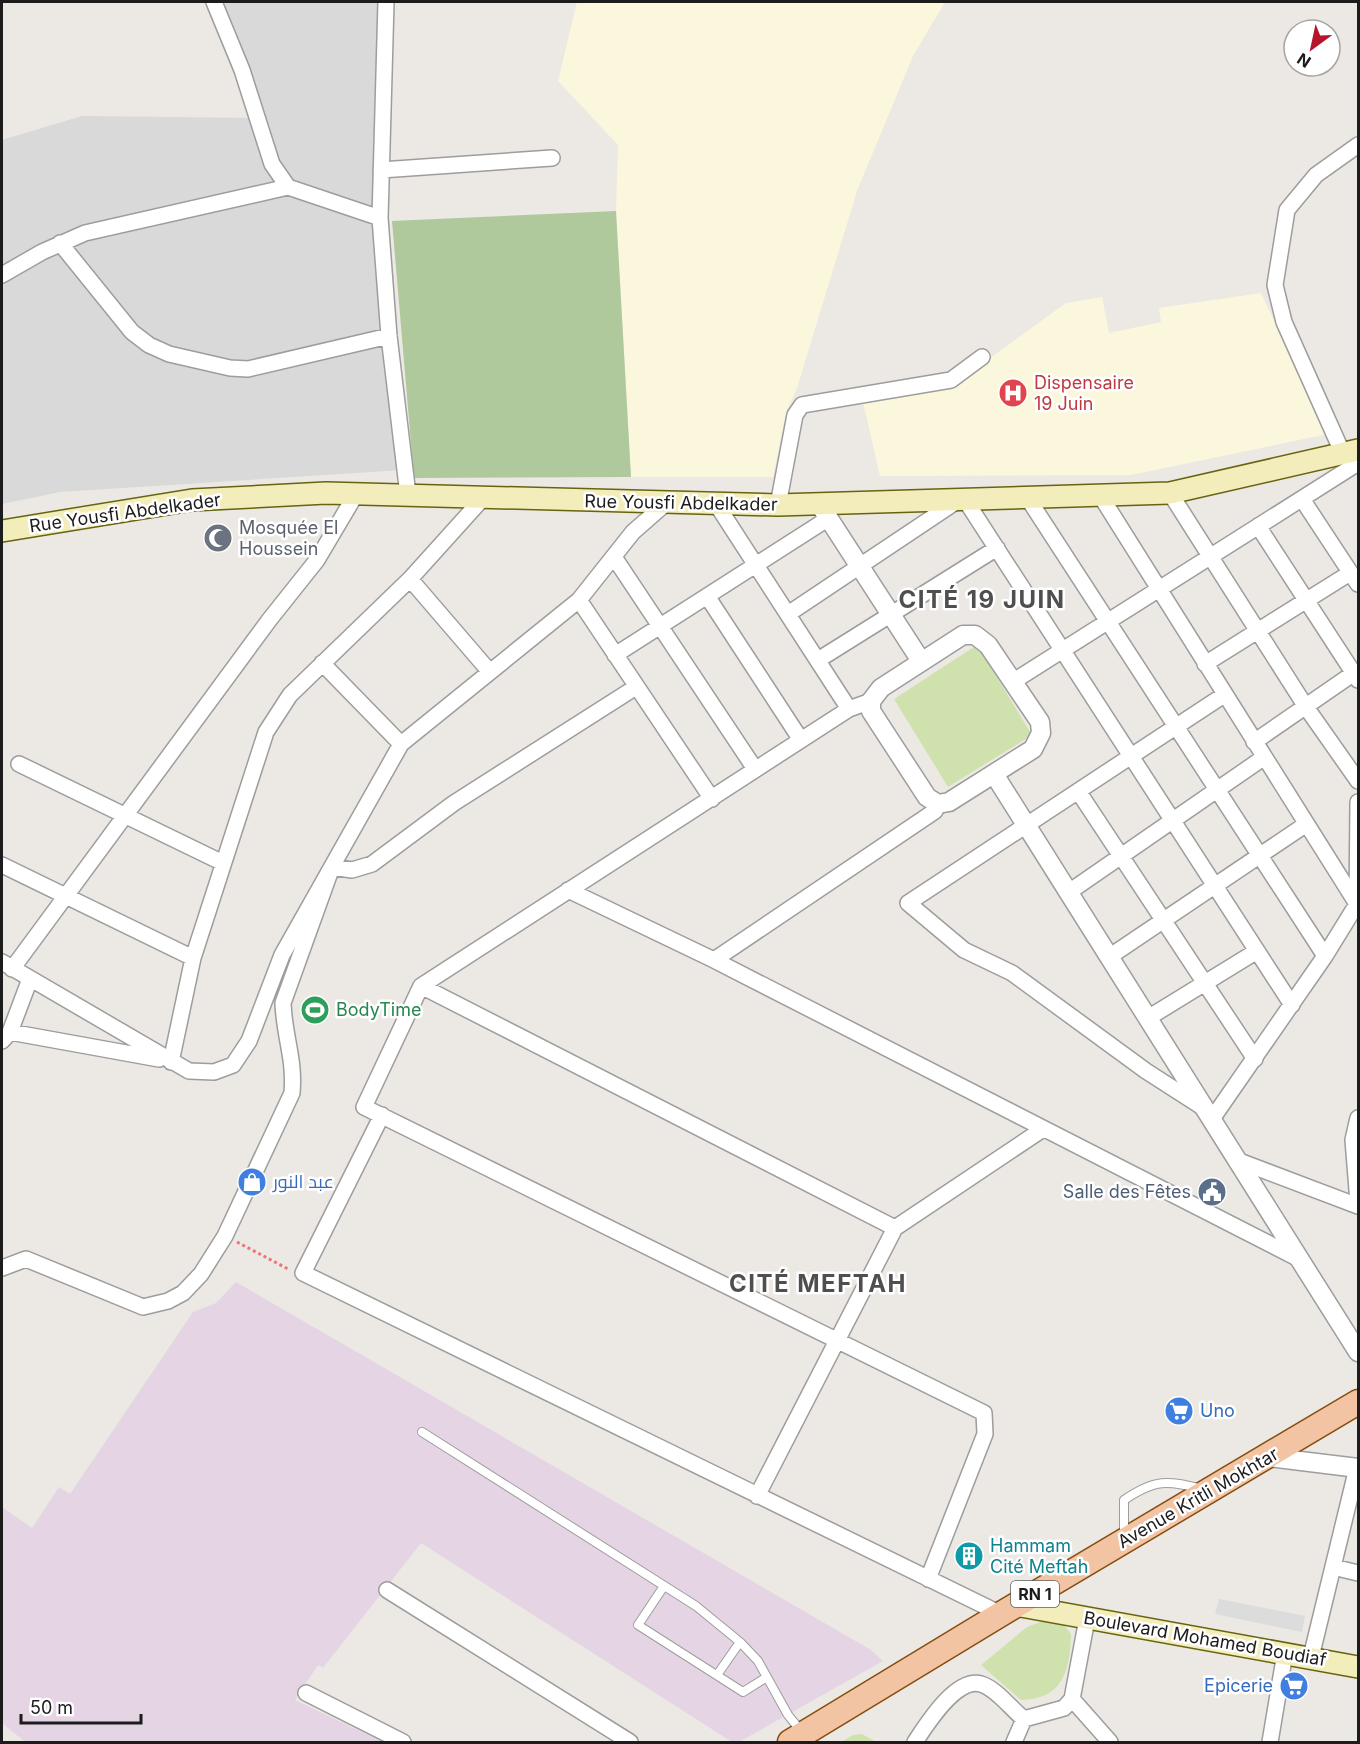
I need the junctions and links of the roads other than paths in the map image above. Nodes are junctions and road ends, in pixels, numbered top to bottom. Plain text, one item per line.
1 (213, 2) edge
2 (386, 2) edge
3 (1359, 145) edge
4 (552, 158) dead end
5 (381, 170) junction
6 (288, 187) junction
7 (380, 218) junction
8 (60, 243) junction
9 (2, 275) edge
10 (389, 336) junction
11 (982, 357) dead end
12 (1354, 456) edge
13 (1170, 493) junction
14 (356, 494) junction
15 (408, 495) junction
16 (1100, 495) junction
17 (484, 497) junction
18 (1027, 497) junction
19 (962, 499) junction
20 (1302, 499) junction
21 (715, 502) junction
22 (665, 504) junction
23 (778, 505) junction
24 (825, 512) junction
25 (1258, 526) junction
26 (2, 531) edge
27 (997, 548) junction
28 (614, 557) junction
29 (1209, 557) junction
30 (756, 565) junction
31 (860, 567) junction
32 (410, 579) junction
33 (1354, 579) edge
34 (1158, 589) junction
35 (707, 596) junction
36 (579, 600) junction
37 (1307, 601) junction
38 (788, 614) junction
39 (891, 614) junction
40 (1108, 621) junction
41 (662, 625) junction
42 (1258, 632) junction
43 (1062, 650) junction
44 (615, 655) junction
45 (818, 660) junction
46 (921, 661) junction
47 (322, 663) junction
48 (1205, 664) junction
49 (490, 672) junction
50 (1356, 676) edge
51 (1014, 681) junction
52 (636, 687) junction
53 (1224, 695) junction
54 (871, 700) junction
55 (1305, 707) junction
56 (849, 709) junction
57 (1176, 726) junction
58 (801, 740) junction
59 (1254, 742) junction
60 (401, 744) junction
61 (1131, 756) junction
62 (1263, 758) junction
63 (19, 764) dead end
64 (755, 769) junction
65 (994, 774) junction
66 (1359, 781) edge
67 (1217, 790) junction
68 (1078, 791) junction
69 (712, 799) junction
70 (1359, 802) edge
71 (938, 804) junction
72 (126, 816) junction
73 (1173, 821) junction
74 (1026, 825) junction
75 (1305, 825) junction
76 (1121, 856) junction
77 (1260, 856) junction
78 (223, 863) junction
79 (2, 865) edge
80 (332, 867) junction
81 (1215, 886) junction
82 (568, 890) junction
83 (1069, 892) junction
84 (67, 897) junction
85 (1358, 903) edge
86 (1163, 921) junction
87 (1257, 951) junction
88 (1325, 956) junction
89 (1109, 957) junction
90 (193, 958) junction
91 (714, 960) junction
92 (7, 966) edge
93 (30, 979) junction
94 (1205, 983) junction
95 (421, 986) junction
96 (1292, 1005) junction
97 (1148, 1018) junction
98 (6, 1036) edge
99 (1255, 1059) junction
100 (171, 1062) junction
101 (1209, 1114) junction
102 (382, 1115) junction
103 (1359, 1118) edge
104 (1043, 1129) junction
105 (1239, 1161) junction
106 (1359, 1204) edge
107 (895, 1228) junction
108 (1301, 1260) junction
109 (2, 1268) edge
110 (837, 1340) junction
111 (1359, 1352) edge
112 (1359, 1402) edge
113 (422, 1432) dead end
114 (1268, 1457) junction
115 (1358, 1468) edge
116 (1209, 1491) junction
117 (757, 1496) junction
118 (1124, 1541) junction
119 (1333, 1567) junction
120 (1359, 1573) edge
121 (928, 1579) junction
122 (664, 1586) junction
123 (387, 1590) dead end
124 (1008, 1610) junction
125 (1087, 1619) junction
126 (740, 1642) junction
127 (1286, 1653) junction
128 (1311, 1658) junction
129 (1359, 1667) edge
130 (717, 1676) junction
131 (767, 1677) junction
132 (306, 1693) dead end
133 (1072, 1699) junction
134 (1024, 1719) junction
135 (797, 1740) edge
136 (403, 1743) edge
137 (630, 1743) edge
138 (771, 1743) edge
139 (915, 1743) edge
140 (1014, 1743) edge
141 (1110, 1743) edge
142 (1270, 1743) edge

1 - 6 street
2 - 5 street
3 - 12 street
4 - 5 street
5 - 7 street
6 - 7 street
6 - 8 street
7 - 10 street
8 - 9 street
8 - 10 street
10 - 15 street
11 - 23 street
12 - 13 main road, Rue Yousfi Abdelkader
12 - 20 street
13 - 16 main road, Rue Yousfi Abdelkader
13 - 29 street
14 - 15 main road, Rue Yousfi Abdelkader
14 - 26 main road, Rue Yousfi Abdelkader
14 - 72 street
15 - 17 main road, Rue Yousfi Abdelkader
16 - 18 main road, Rue Yousfi Abdelkader
16 - 34 street
17 - 22 main road, Rue Yousfi Abdelkader
17 - 32 street
18 - 19 main road, Rue Yousfi Abdelkader
18 - 40 street
19 - 24 main road, Rue Yousfi Abdelkader
19 - 27 street
19 - 31 street
20 - 25 street
20 - 33 street
21 - 22 main road, Rue Yousfi Abdelkader
21 - 23 main road, Rue Yousfi Abdelkader
21 - 30 street
22 - 28 street
23 - 24 main road, Rue Yousfi Abdelkader
24 - 30 street
24 - 31 street
25 - 29 street
25 - 37 street
27 - 39 street
27 - 43 street
28 - 36 street
28 - 41 street
29 - 34 street
29 - 42 street
30 - 35 street
30 - 38 street
31 - 38 street
31 - 39 street
32 - 47 street
32 - 49 street
33 - 37 street
34 - 40 street
34 - 48 street
35 - 41 street
35 - 58 street
36 - 44 street
36 - 49 street
37 - 42 street
37 - 50 street
38 - 45 street
39 - 45 street
39 - 46 street
40 - 43 street
40 - 57 street
41 - 44 street
41 - 64 street
42 - 48 street
42 - 55 street
43 - 51 street
43 - 61 street
44 - 52 street
45 - 56 street
46 - 51 street
46 - 54 street
47 - 60 street
47 - 78 street
48 - 53 street
49 - 60 street
50 - 55 street
51 - 65 street
52 - 69 street
52 - 80 street
53 - 57 street
53 - 59 street
54 - 56 street
54 - 71 street
55 - 59 street
55 - 66 street
56 - 58 street
57 - 61 street
57 - 67 street
58 - 64 street
59 - 62 street
60 - 80 street
61 - 68 street
61 - 73 street
62 - 67 street
62 - 75 street
63 - 72 street
64 - 69 street
65 - 71 street
65 - 74 street
67 - 73 street
67 - 77 street
68 - 74 street
68 - 76 street
69 - 82 street
70 - 85 street
71 - 91 street
72 - 78 street
72 - 84 street
73 - 76 street
73 - 81 street
74 - 83 street
74 - 101 street
75 - 77 street
75 - 85 street
76 - 83 street
76 - 86 street
77 - 81 street
77 - 88 street
78 - 90 street
79 - 84 street
80 - 100 street
80 - 109 street
81 - 86 street
81 - 87 street
82 - 91 street
82 - 95 street
83 - 89 street
84 - 90 street
84 - 92 street
85 - 88 street
86 - 89 street
86 - 94 street
87 - 94 street
87 - 96 street
88 - 96 street
89 - 97 street
90 - 100 street
91 - 104 street
92 - 93 street
93 - 98 street
93 - 100 street
94 - 97 street
94 - 99 street
95 - 102 street
95 - 107 street
96 - 99 street
97 - 101 street
98 - 100 street
99 - 101 street
101 - 105 street
102 - 110 street
102 - 117 street
103 - 106 street
104 - 107 street
104 - 108 street
105 - 106 street
105 - 108 street
107 - 110 street
108 - 111 street
110 - 117 street
110 - 121 street
112 - 114 main road, Avenue Kritli Mokhtar / RN 1
113 - 122 lane
114 - 115 street
114 - 116 main road, Avenue Kritli Mokhtar / RN 1
115 - 119 street
116 - 118 main road, Avenue Kritli Mokhtar / RN 1
116 - 118 lane
117 - 121 street
118 - 124 main road, Avenue Kritli Mokhtar / RN 1
119 - 120 street
119 - 128 street
121 - 124 street
122 - 126 lane
122 - 130 lane
123 - 137 street
124 - 125 main road, Boulevard Mohamed Boudiaf
124 - 135 main road, Avenue Kritli Mokhtar / RN 1
125 - 127 main road, Boulevard Mohamed Boudiaf
125 - 133 street
126 - 130 lane
126 - 131 lane
127 - 128 main road, Boulevard Mohamed Boudiaf
127 - 142 street
128 - 129 main road, Boulevard Mohamed Boudiaf
130 - 131 lane
131 - 135 lane
132 - 136 street
133 - 134 street
133 - 141 street
134 - 139 street
134 - 140 street
135 - 138 main road, RN 1

